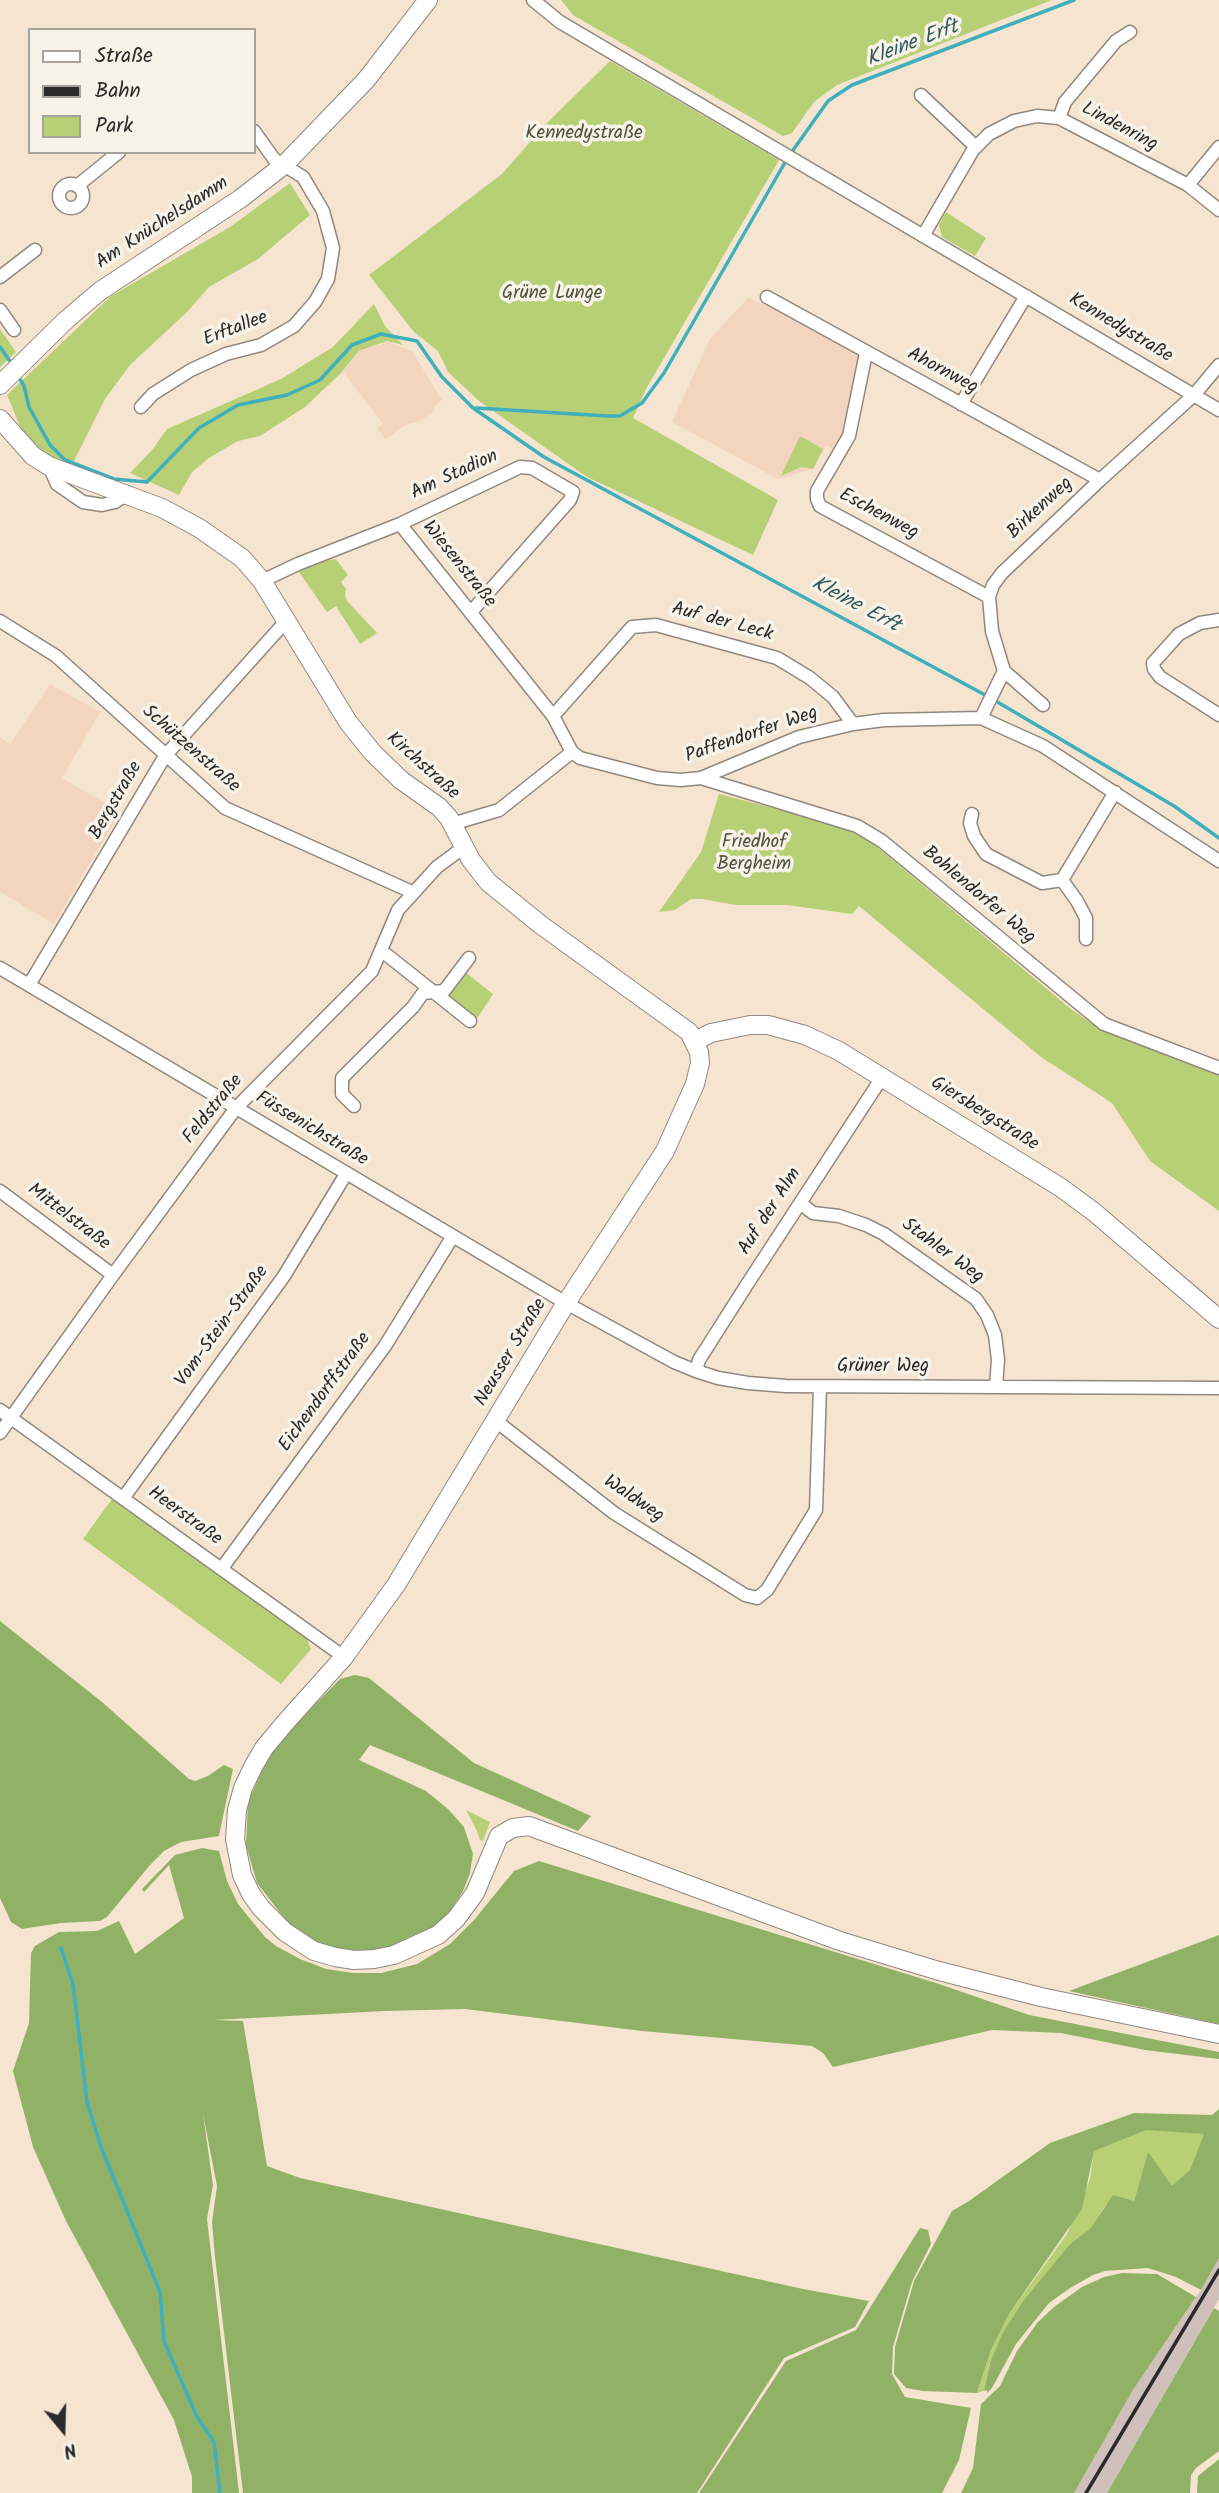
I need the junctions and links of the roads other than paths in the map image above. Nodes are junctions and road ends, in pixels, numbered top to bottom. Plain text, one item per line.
1 (428, 0) edge
2 (533, 0) edge
3 (1130, 32) dead end
4 (921, 95) dead end
5 (1059, 118) junction
6 (256, 134) edge
7 (976, 147) junction
8 (1219, 147) edge
9 (117, 154) edge
10 (284, 165) junction
11 (1188, 185) junction
12 (77, 186) dead end
13 (1219, 210) edge
14 (923, 236) junction
15 (35, 250) dead end
16 (0, 277) edge
17 (1026, 296) junction
18 (767, 297) dead end
19 (0, 310) edge
20 (14, 330) dead end
21 (866, 353) junction
22 (1219, 365) edge
23 (0, 385) edge
24 (1194, 395) junction
25 (961, 404) junction
26 (141, 407) dead end
27 (1219, 410) edge
28 (0, 419) edge
29 (1100, 480) junction
30 (400, 524) junction
31 (262, 581) junction
32 (989, 597) junction
33 (471, 612) junction
34 (288, 620) junction
35 (1219, 620) edge
36 (0, 621) edge
37 (1001, 677) junction
38 (1043, 705) dead end
39 (983, 713) junction
40 (1219, 715) edge
41 (553, 716) junction
42 (853, 724) junction
43 (572, 752) junction
44 (165, 756) junction
45 (702, 778) junction
46 (1115, 792) junction
47 (972, 814) dead end
48 (452, 824) junction
49 (464, 847) junction
50 (1219, 861) edge
51 (1062, 880) junction
52 (412, 892) junction
53 (1086, 939) dead end
54 (380, 952) junction
55 (469, 958) dead end
56 (0, 968) edge
57 (29, 985) junction
58 (435, 993) junction
59 (470, 1021) dead end
60 (695, 1041) junction
61 (1219, 1068) edge
62 (883, 1076) junction
63 (354, 1106) dead end
64 (236, 1108) junction
65 (345, 1174) junction
66 (0, 1191) edge
67 (800, 1203) junction
68 (453, 1236) junction
69 (113, 1275) junction
70 (566, 1303) junction
71 (1219, 1319) edge
72 (696, 1371) junction
73 (820, 1387) junction
74 (996, 1387) junction
75 (1219, 1388) edge
76 (0, 1409) edge
77 (12, 1418) junction
78 (496, 1421) junction
79 (0, 1433) edge
80 (124, 1497) junction
81 (222, 1568) junction
82 (344, 1657) junction
83 (1219, 2034) edge

1 - 10 main road, Am Knüchelsdamm
2 - 14 street, Kennedystraße
3 - 5 street
4 - 7 street
5 - 7 street, Lindenring
5 - 11 street, Lindenring
6 - 10 street, Erftallee
7 - 14 street, Lindenring
8 - 11 street
9 - 12 street
10 - 23 main road, Am Knüchelsdamm
10 - 26 street, Erftallee
11 - 13 street, Lindenring
14 - 17 street, Kennedystraße
15 - 16 street
17 - 24 street, Kennedystraße
17 - 25 street
18 - 21 street, Ahornweg
19 - 20 street
21 - 25 street, Ahornweg
21 - 32 street, Eschenweg
22 - 24 street, Birkenweg
24 - 27 street, Kennedystraße
24 - 29 street, Birkenweg
25 - 29 street, Ahornweg
28 - 31 main road, Kirchstraße
29 - 32 street, Birkenweg
30 - 31 street, Wiesenstraße
30 - 33 street, Wiesenstraße
30 - 33 street, Am Stadion
31 - 34 main road, Kirchstraße
32 - 37 street
33 - 41 street, Wiesenstraße
34 - 44 street, Bergstraße
34 - 48 main road, Kirchstraße
35 - 40 street
36 - 44 street, Schützenstraße
37 - 38 street
37 - 39 street
39 - 42 street, Paffendorfer Weg
39 - 46 street, Paffendorfer Weg
41 - 42 street, Auf der Leck
41 - 43 street, Wiesenstraße
42 - 45 street, Paffendorfer Weg
43 - 45 street, Paffendorfer Weg
43 - 48 street
44 - 52 street, Schützenstraße
44 - 57 street, Bergstraße
45 - 61 street, Bohlendorfer Weg
46 - 50 street, Paffendorfer Weg
46 - 51 street
47 - 51 street
48 - 49 main road, Kirchstraße
49 - 52 street, Feldstraße
49 - 60 main road, Kirchstraße
51 - 53 street
52 - 54 street, Feldstraße
54 - 58 street
54 - 64 street, Feldstraße
55 - 58 street
56 - 57 street, Füssenichstraße
57 - 64 street, Füssenichstraße
58 - 59 street
58 - 63 street
60 - 62 main road, Giersbergstraße
60 - 70 main road, Neusser Straße
62 - 67 street, Auf der Alm
62 - 71 main road, Giersbergstraße
64 - 65 street, Füssenichstraße
64 - 69 street, Feldstraße
65 - 68 street, Füssenichstraße
65 - 80 street, Vom-Stein-Straße
66 - 69 street, Mittelstraße
67 - 72 street, Auf der Alm
67 - 74 street, Stahler Weg
68 - 70 street, Füssenichstraße
68 - 81 street, Eichendorffstraße
69 - 77 street, Feldstraße
70 - 72 street, Grüner Weg
70 - 78 main road, Neusser Straße
72 - 73 street, Grüner Weg
73 - 74 street, Grüner Weg
73 - 78 street, Waldweg
74 - 75 street, Grüner Weg
76 - 77 street, Heerstraße
77 - 79 street, Feldstraße
77 - 80 street, Heerstraße
78 - 82 main road, Neusser Straße
80 - 81 street, Heerstraße
81 - 82 street, Heerstraße
82 - 83 main road, Neusser Straße

